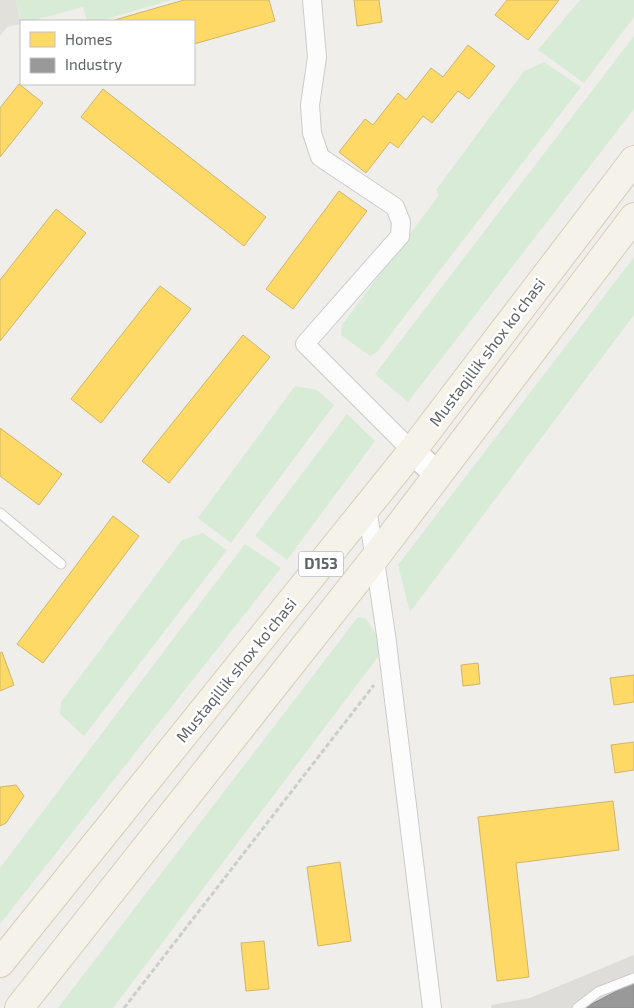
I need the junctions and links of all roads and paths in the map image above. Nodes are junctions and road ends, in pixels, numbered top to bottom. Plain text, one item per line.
1 (312, 0) edge
2 (634, 160) edge
3 (634, 217) edge
4 (412, 451) junction
5 (438, 475) junction
6 (367, 507) junction
7 (0, 514) edge
8 (374, 559) junction
9 (61, 564) dead end
10 (390, 664) junction
11 (0, 963) edge
12 (634, 978) edge
13 (19, 1008) edge
14 (124, 1008) edge
15 (432, 1008) edge
16 (577, 1008) edge

1 - 4 street
2 - 4 main road, Mustaqillik shox ko'chasi / D153
3 - 5 main road, D153
4 - 5 main road
4 - 6 main road, Mustaqillik shox ko'chasi / D153
5 - 8 main road, D153
6 - 8 street
6 - 11 main road, Mustaqillik shox ko'chasi / D153
7 - 9 lane
8 - 10 street
8 - 13 main road, D153
10 - 14 path
10 - 15 street
12 - 16 lane

